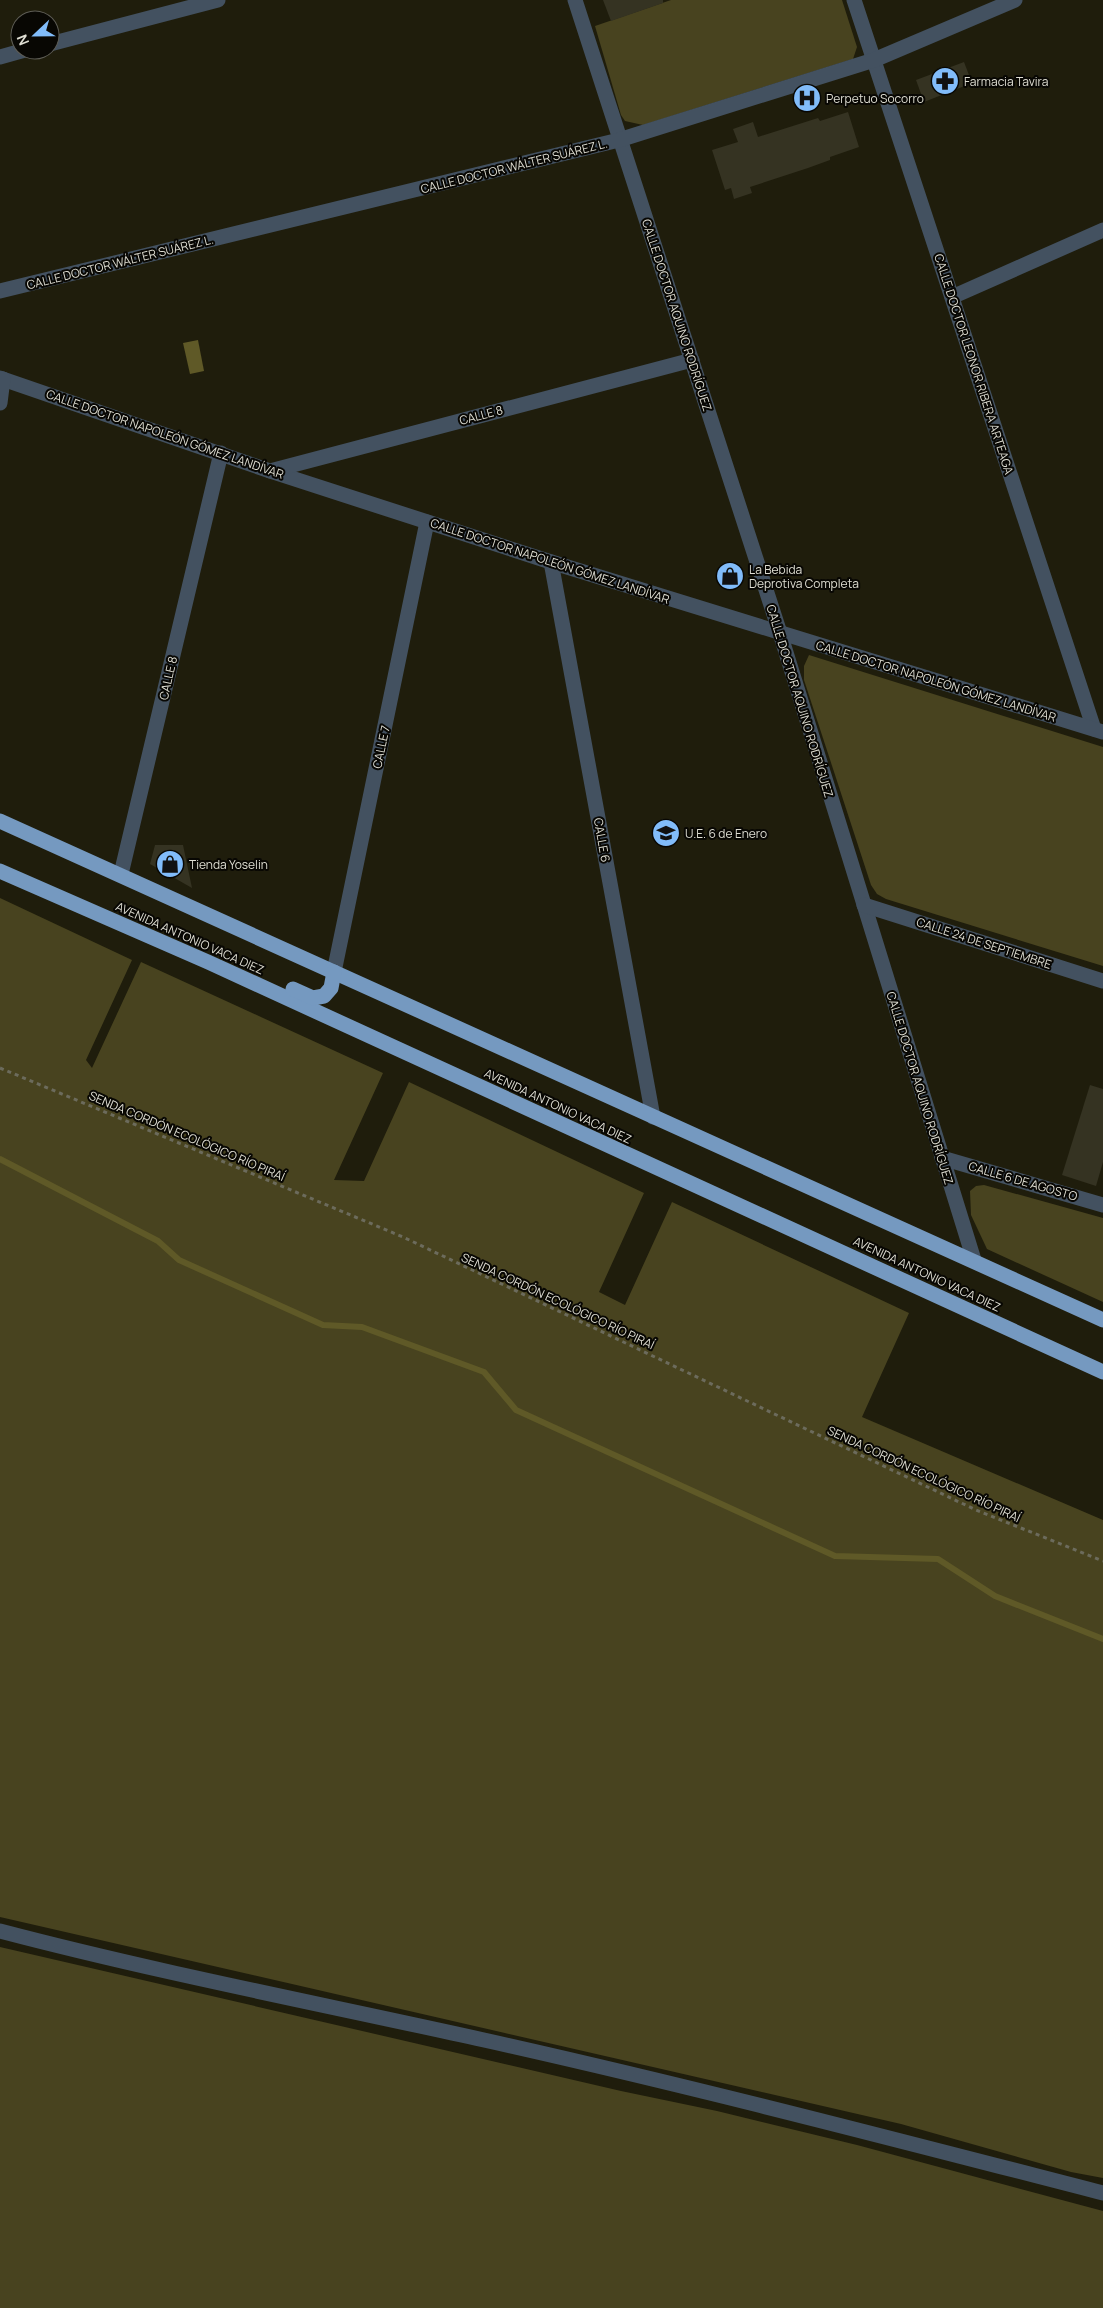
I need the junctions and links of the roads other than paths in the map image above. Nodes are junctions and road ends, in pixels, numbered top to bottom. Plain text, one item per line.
1 (218, 0) edge
2 (575, 0) edge
3 (854, 0) edge
4 (1015, 0) edge
5 (60, 41) edge
6 (874, 60) junction
7 (620, 140) junction
8 (1103, 230) edge
9 (0, 291) edge
10 (952, 297) junction
11 (692, 360) junction
12 (2, 379) edge
13 (0, 403) edge
14 (221, 453) junction
15 (270, 471) junction
16 (427, 522) junction
17 (551, 562) junction
18 (780, 634) junction
19 (1098, 730) edge
20 (0, 821) edge
21 (0, 870) edge
22 (121, 874) junction
23 (864, 906) junction
24 (208, 962) junction
25 (334, 972) junction
26 (1103, 982) edge
27 (653, 1117) junction
28 (942, 1158) junction
29 (1103, 1205) edge
30 (974, 1260) junction
31 (1103, 1320) edge
32 (1103, 1372) edge
33 (0, 1931) edge
34 (1103, 2193) edge

1 - 5 street
2 - 7 street, CALLE DOCTOR AQUINO RODRÍGUEZ
3 - 6 street, CALLE DOCTOR LEONOR RIBERA ARTEAGA
4 - 6 street, CALLE DOCTOR WÁLTER SUÁREZ L.
6 - 7 street, CALLE DOCTOR WÁLTER SUÁREZ L.
6 - 10 street, CALLE DOCTOR LEONOR RIBERA ARTEAGA
7 - 9 street, CALLE DOCTOR WÁLTER SUÁREZ L.
7 - 11 street, CALLE DOCTOR AQUINO RODRÍGUEZ
8 - 10 street
10 - 19 street, CALLE DOCTOR LEONOR RIBERA ARTEAGA
11 - 15 street, CALLE 8
11 - 18 street, CALLE DOCTOR AQUINO RODRÍGUEZ
12 - 13 street
12 - 14 street, CALLE DOCTOR NAPOLEÓN GÓMEZ LANDÍVAR
14 - 15 street, CALLE DOCTOR NAPOLEÓN GÓMEZ LANDÍVAR
14 - 22 street, CALLE 8
15 - 16 street, CALLE DOCTOR NAPOLEÓN GÓMEZ LANDÍVAR
16 - 17 street, CALLE DOCTOR NAPOLEÓN GÓMEZ LANDÍVAR
16 - 25 street, CALLE 7
17 - 18 street, CALLE DOCTOR NAPOLEÓN GÓMEZ LANDÍVAR
17 - 27 street, CALLE 6
18 - 19 street, CALLE DOCTOR NAPOLEÓN GÓMEZ LANDÍVAR
18 - 23 street, CALLE DOCTOR AQUINO RODRÍGUEZ
20 - 22 highway
21 - 24 highway, AVENIDA ANTONIO VACA DIEZ
22 - 25 highway
23 - 26 street, CALLE 24 DE SEPTIEMBRE
23 - 28 street, CALLE DOCTOR AQUINO RODRÍGUEZ
24 - 25 highway
24 - 32 highway, AVENIDA ANTONIO VACA DIEZ
25 - 27 highway
27 - 30 highway
28 - 29 street, CALLE 6 DE AGOSTO
28 - 30 street, CALLE DOCTOR AQUINO RODRÍGUEZ
30 - 31 highway
33 - 34 street

